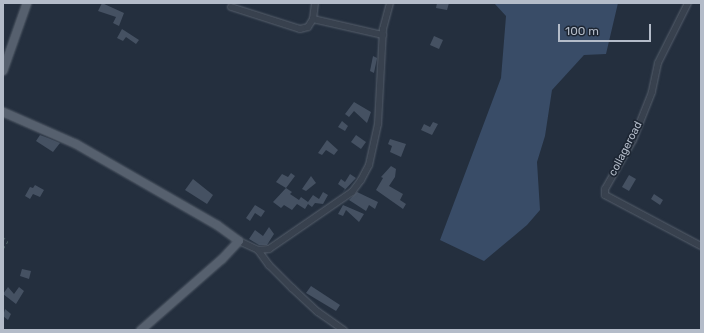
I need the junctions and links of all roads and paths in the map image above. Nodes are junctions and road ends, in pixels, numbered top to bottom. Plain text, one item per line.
1 (27, 3) edge
2 (315, 3) edge
3 (390, 3) edge
4 (688, 3) edge
5 (231, 7) dead end
6 (313, 19) junction
7 (383, 35) junction
8 (3, 71) edge
9 (3, 112) edge
10 (3, 237) edge
11 (238, 241) junction
12 (701, 246) edge
13 (3, 249) edge
14 (258, 250) junction
15 (141, 330) edge
16 (344, 330) edge

1 - 8 main road
2 - 6 street
3 - 7 street
4 - 12 street, collageroad
5 - 6 street
6 - 7 street
7 - 14 street
9 - 11 main road
10 - 13 path
11 - 14 street
11 - 15 main road
14 - 16 street

